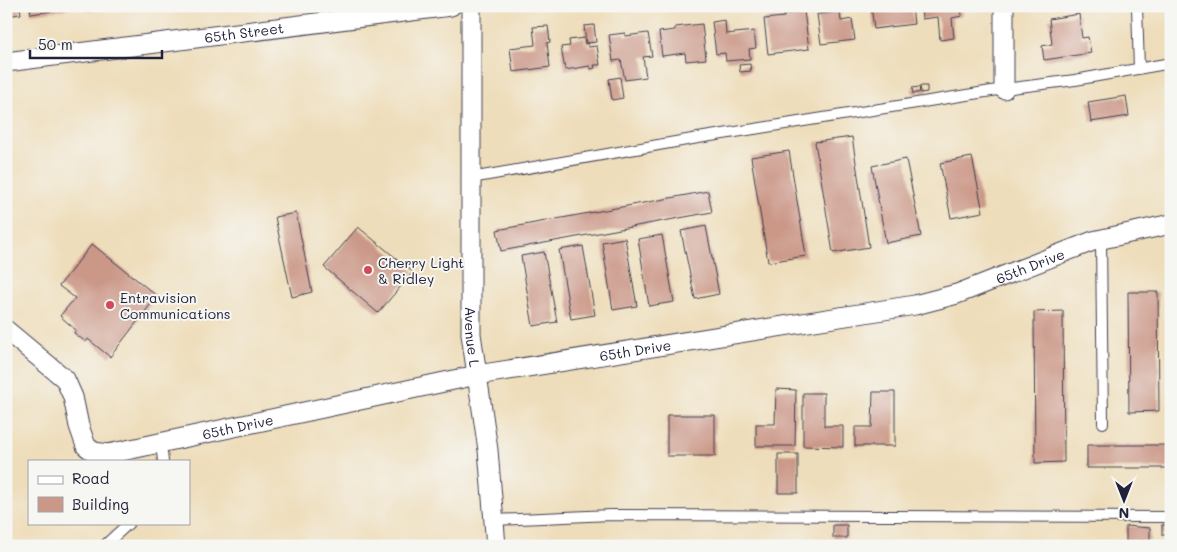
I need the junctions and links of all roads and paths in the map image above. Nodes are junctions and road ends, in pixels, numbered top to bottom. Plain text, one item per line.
1 (451, 6) edge
2 (470, 6) edge
3 (1004, 6) edge
4 (1137, 6) edge
5 (6, 62) edge
6 (1171, 63) edge
7 (1139, 68) junction
8 (1004, 89) junction
9 (471, 178) junction
10 (1171, 224) edge
11 (1101, 239) junction
12 (6, 330) edge
13 (477, 375) junction
14 (1103, 423) dead end
15 (162, 452) edge
16 (1171, 517) edge
17 (494, 520) junction
18 (129, 524) edge
19 (104, 546) edge
20 (496, 546) edge

1 - 5 street, 65th Street
2 - 9 street, Avenue L
3 - 8 street
4 - 7 lane
6 - 7 lane
7 - 8 lane
8 - 9 lane
9 - 13 street, Avenue L
10 - 11 street, 65th Drive
11 - 13 street, 65th Drive
11 - 14 lane
12 - 15 street, 65th Drive
13 - 15 street, 65th Drive
13 - 17 street, Avenue L
16 - 17 lane
17 - 20 street, Avenue L
18 - 19 lane

